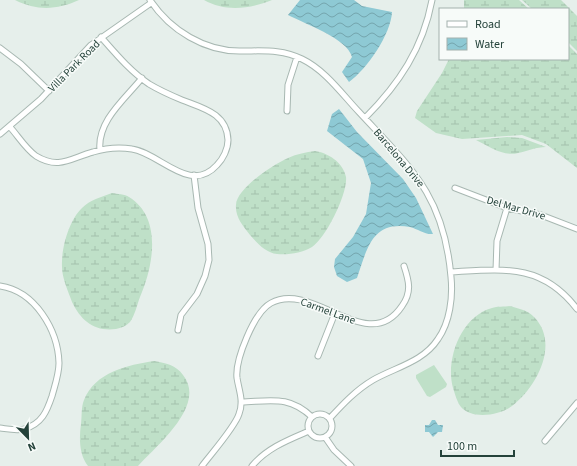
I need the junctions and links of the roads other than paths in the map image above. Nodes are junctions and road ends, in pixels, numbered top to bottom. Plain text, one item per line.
1 (432, 0) edge
2 (151, 1) edge
3 (101, 38) junction
4 (0, 48) edge
5 (297, 57) junction
6 (142, 78) junction
7 (49, 91) junction
8 (287, 111) dead end
9 (365, 118) junction
10 (10, 127) junction
11 (0, 134) edge
12 (100, 150) junction
13 (194, 175) junction
14 (455, 188) dead end
15 (507, 208) junction
16 (577, 229) edge
17 (404, 266) dead end
18 (496, 270) junction
19 (451, 272) junction
20 (0, 286) edge
21 (577, 310) edge
22 (335, 313) junction
23 (178, 330) dead end
24 (318, 356) dead end
25 (242, 402) junction
26 (577, 402) edge
27 (312, 417) junction
28 (330, 418) junction
29 (0, 428) edge
30 (309, 431) junction
31 (325, 437) junction
32 (545, 441) dead end
33 (202, 466) edge
34 (252, 466) edge
35 (351, 466) edge

1 - 9 street
2 - 3 street, Villa Park Road
2 - 5 street, Barcelona Drive
3 - 6 street
3 - 7 street, Villa Park Road
4 - 7 street
5 - 8 street
5 - 9 street, Barcelona Drive
6 - 12 street
6 - 13 street
7 - 10 street, Villa Park Road
9 - 19 street, Barcelona Drive
10 - 11 street, Villa Park Road
10 - 12 street
12 - 13 street
13 - 23 street
14 - 15 street, Del Mar Drive
15 - 16 street, Del Mar Drive
15 - 18 street
17 - 22 street, Carmel Lane
18 - 19 street
18 - 21 street
19 - 28 street, Barcelona Drive
20 - 29 street
22 - 24 street
22 - 25 street, Carmel Lane
25 - 27 street
25 - 33 street, Carmel Lane
26 - 32 street
27 - 28 street
27 - 30 street
28 - 31 street
30 - 31 street
30 - 34 street
31 - 35 street

